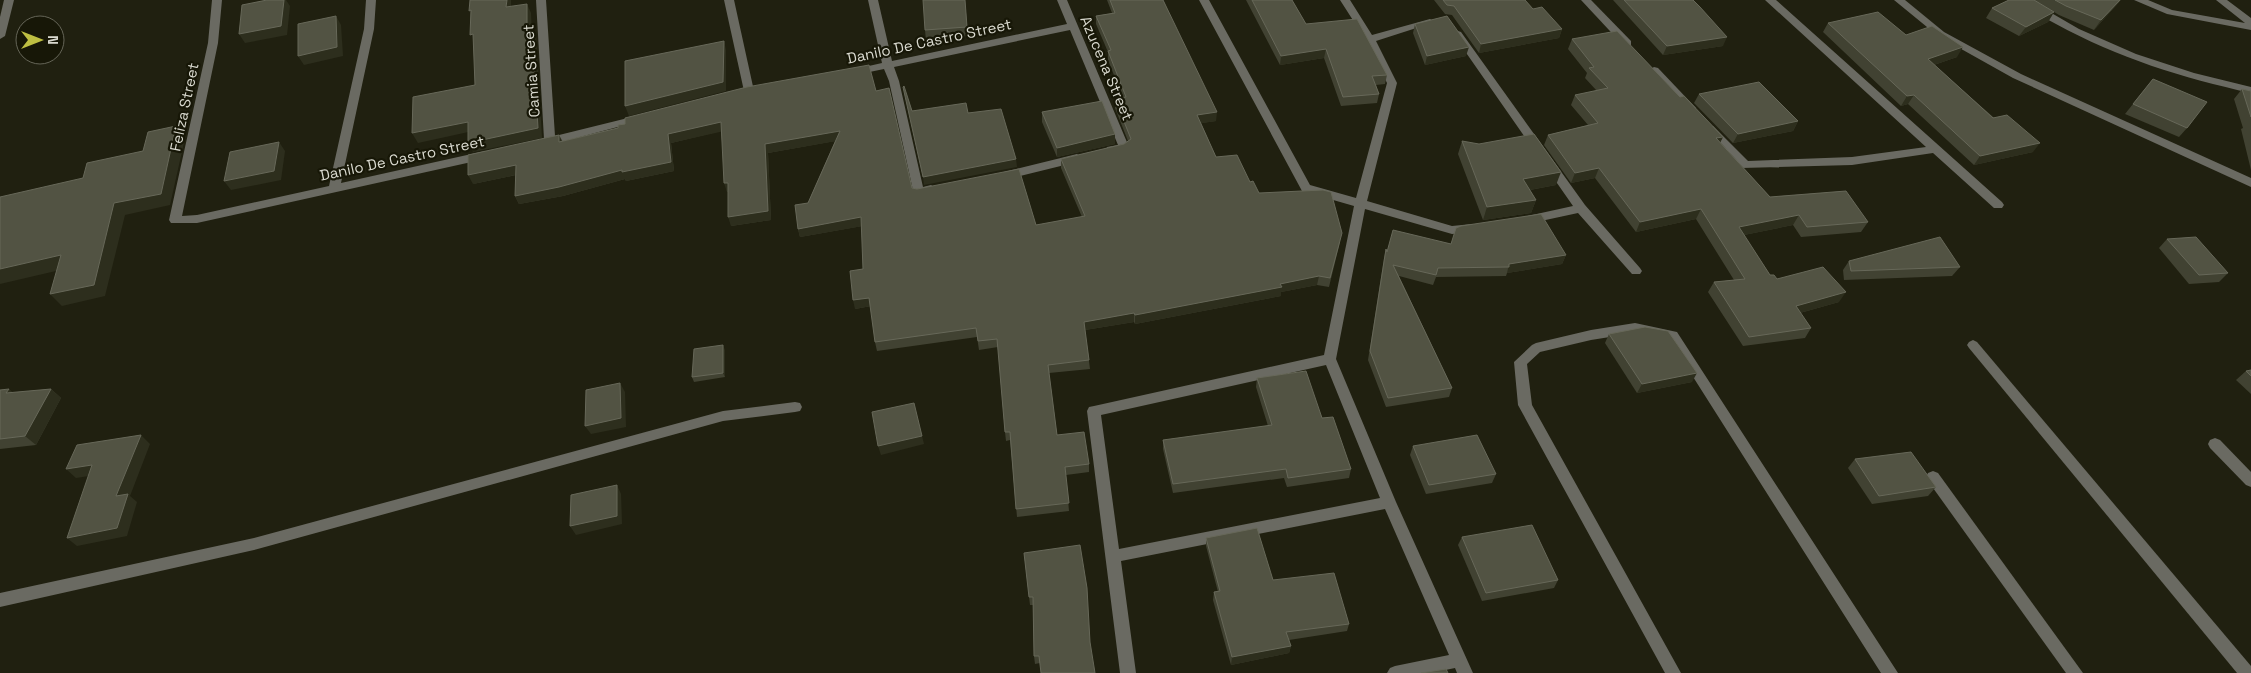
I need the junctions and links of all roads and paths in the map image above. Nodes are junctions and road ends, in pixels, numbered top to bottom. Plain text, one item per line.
1 (9, 0) edge
2 (217, 0) edge
3 (371, 0) edge
4 (542, 0) edge
5 (729, 0) edge
6 (873, 0) edge
7 (1062, 0) edge
8 (1204, 0) edge
9 (1345, 0) edge
10 (1586, 0) edge
11 (1770, 0) edge
12 (1899, 0) edge
13 (2022, 0) edge
14 (2139, 0) edge
15 (2221, 0) edge
16 (1437, 20) edge
17 (2251, 25) edge
18 (1074, 26) junction
19 (1452, 26) edge
20 (0, 36) edge
21 (1370, 39) junction
22 (1634, 50) edge
23 (1648, 64) edge
24 (888, 66) junction
25 (842, 74) edge
26 (2251, 90) edge
27 (749, 91) edge
28 (654, 115) edge
29 (550, 141) junction
30 (531, 145) edge
31 (1936, 149) junction
32 (494, 153) edge
33 (995, 178) edge
34 (2251, 183) edge
35 (947, 187) edge
36 (334, 188) junction
37 (1360, 205) junction
38 (1998, 205) dead end
39 (1581, 208) junction
40 (175, 220) joint
41 (1511, 223) edge
42 (1482, 227) edge
43 (1636, 272) dead end
44 (1973, 345) dead end
45 (1330, 360) junction
46 (795, 407) dead end
47 (2215, 444) dead end
48 (1933, 477) dead end
49 (2251, 481) edge
50 (1389, 502) junction
51 (1114, 556) junction
52 (0, 600) edge
53 (1462, 666) edge
54 (1128, 673) edge
55 (1395, 673) edge
56 (1673, 673) edge
57 (1890, 673) edge
58 (2075, 673) edge
59 (2247, 673) edge

1 - 20 street
2 - 40 street, Feliza Street
3 - 36 street
4 - 29 street, Camia Street
5 - 27 street
6 - 24 street
7 - 18 street, Azucena Street
8 - 37 street
9 - 21 street
10 - 22 street
11 - 31 street
12 - 34 street
13 - 26 street
14 - 17 street
15 - 17 street
16 - 21 street
18 - 24 street, Danilo De Castro Street
18 - 33 street, Azucena Street
19 - 39 street
21 - 37 street
23 - 31 street
24 - 25 street, Danilo De Castro Street
24 - 35 street
28 - 29 street
29 - 30 street
31 - 38 street
32 - 36 street, Danilo De Castro Street
36 - 40 street, Danilo De Castro Street
37 - 42 street
37 - 45 street
39 - 41 street
39 - 43 street
44 - 59 street
45 - 50 street
45 - 51 street
46 - 52 street
47 - 49 street
48 - 58 street
50 - 51 street
50 - 53 street
51 - 54 street
53 - 55 street
56 - 57 street

